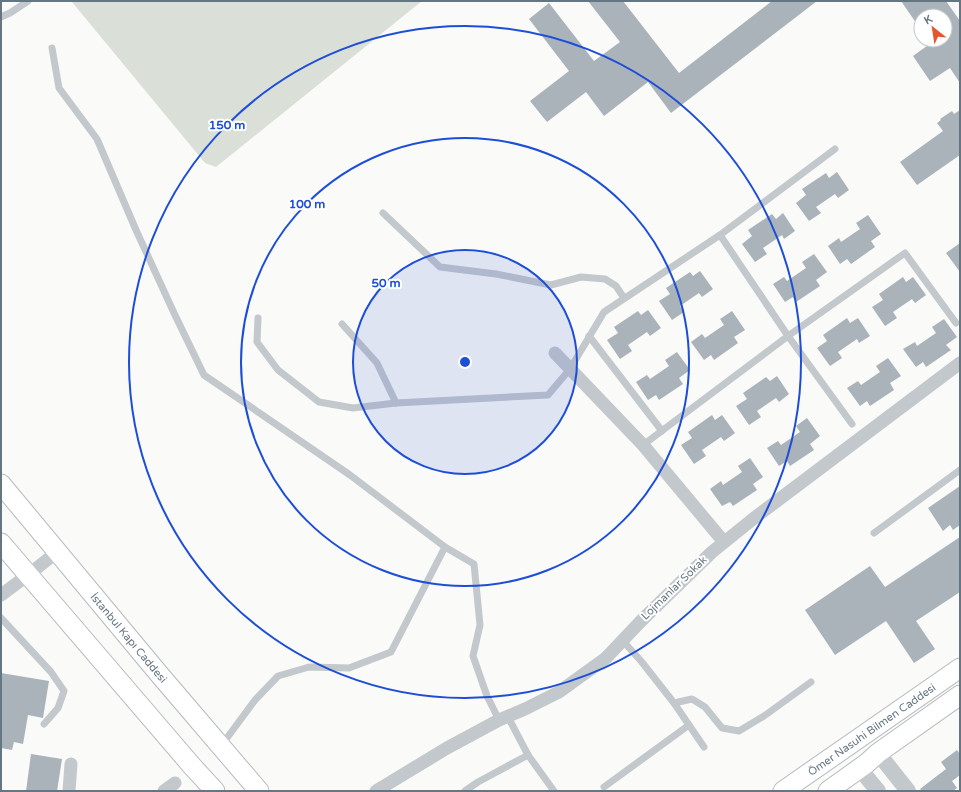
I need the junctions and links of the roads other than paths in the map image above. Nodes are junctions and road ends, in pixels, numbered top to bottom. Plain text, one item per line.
1 (28, 1) edge
2 (1, 17) edge
3 (52, 48) dead end
4 (835, 149) dead end
5 (383, 213) dead end
6 (720, 235) junction
7 (624, 298) junction
8 (258, 318) dead end
9 (956, 323) dead end
10 (342, 324) dead end
11 (589, 336) junction
12 (788, 336) junction
13 (556, 353) dead end
14 (960, 363) edge
15 (570, 369) junction
16 (396, 403) junction
17 (852, 424) dead end
18 (662, 431) junction
19 (643, 445) junction
20 (960, 470) edge
21 (1, 484) edge
22 (874, 533) dead end
23 (724, 542) junction
24 (1, 543) edge
25 (445, 547) junction
26 (57, 552) junction
27 (28, 575) junction
28 (1, 595) edge
29 (1, 618) edge
30 (623, 641) junction
31 (960, 668) edge
32 (811, 682) dead end
33 (960, 695) edge
34 (674, 703) junction
35 (504, 718) junction
36 (44, 724) dead end
37 (689, 725) junction
38 (864, 734) junction
39 (221, 746) junction
40 (704, 747) dead end
41 (845, 748) junction
42 (878, 753) junction
43 (528, 755) junction
44 (72, 764) dead end
45 (860, 769) junction
46 (175, 783) dead end
47 (604, 787) dead end
48 (69, 791) edge
49 (164, 791) edge
50 (215, 791) edge
51 (259, 791) edge
52 (376, 791) edge
53 (465, 791) edge
54 (554, 791) edge
55 (783, 791) edge
56 (828, 791) edge
57 (878, 791) edge
58 (908, 791) edge

1 - 2 lane
3 - 25 lane
4 - 6 lane
5 - 7 lane
6 - 7 lane
6 - 12 lane
7 - 11 lane
8 - 16 lane
9 - 12 lane
10 - 16 lane
11 - 15 lane
11 - 18 lane
12 - 17 lane
12 - 18 lane
13 - 15 street
14 - 23 street, Lojmanlar Sokak
15 - 16 lane
15 - 19 street
18 - 19 lane
19 - 23 street
20 - 22 lane
21 - 26 main road, İstanbul Kapı Caddesi
23 - 30 street, Lojmanlar Sokak
24 - 27 main road
25 - 35 lane
25 - 39 lane
26 - 27 street
26 - 39 main road, İstanbul Kapı Caddesi
27 - 28 street
27 - 50 main road
29 - 36 lane
30 - 34 lane
30 - 35 street, Lojmanlar Sokak
31 - 38 main road, Ömer Nasuhi Bilmen Caddesi
32 - 34 lane
33 - 42 main road, Ömer Nasuhi Bilmen Caddesi
34 - 37 lane
35 - 43 lane
35 - 52 street, Lojmanlar Sokak
37 - 40 lane
37 - 47 lane
38 - 41 main road, Ömer Nasuhi Bilmen Caddesi
38 - 42 main road
39 - 51 main road, İstanbul Kapı Caddesi
41 - 45 main road
41 - 55 main road, Ömer Nasuhi Bilmen Caddesi
42 - 45 main road, Ömer Nasuhi Bilmen Caddesi
42 - 58 street
43 - 53 lane
43 - 54 lane
44 - 48 street
45 - 56 main road, Ömer Nasuhi Bilmen Caddesi
45 - 57 street
46 - 49 street

